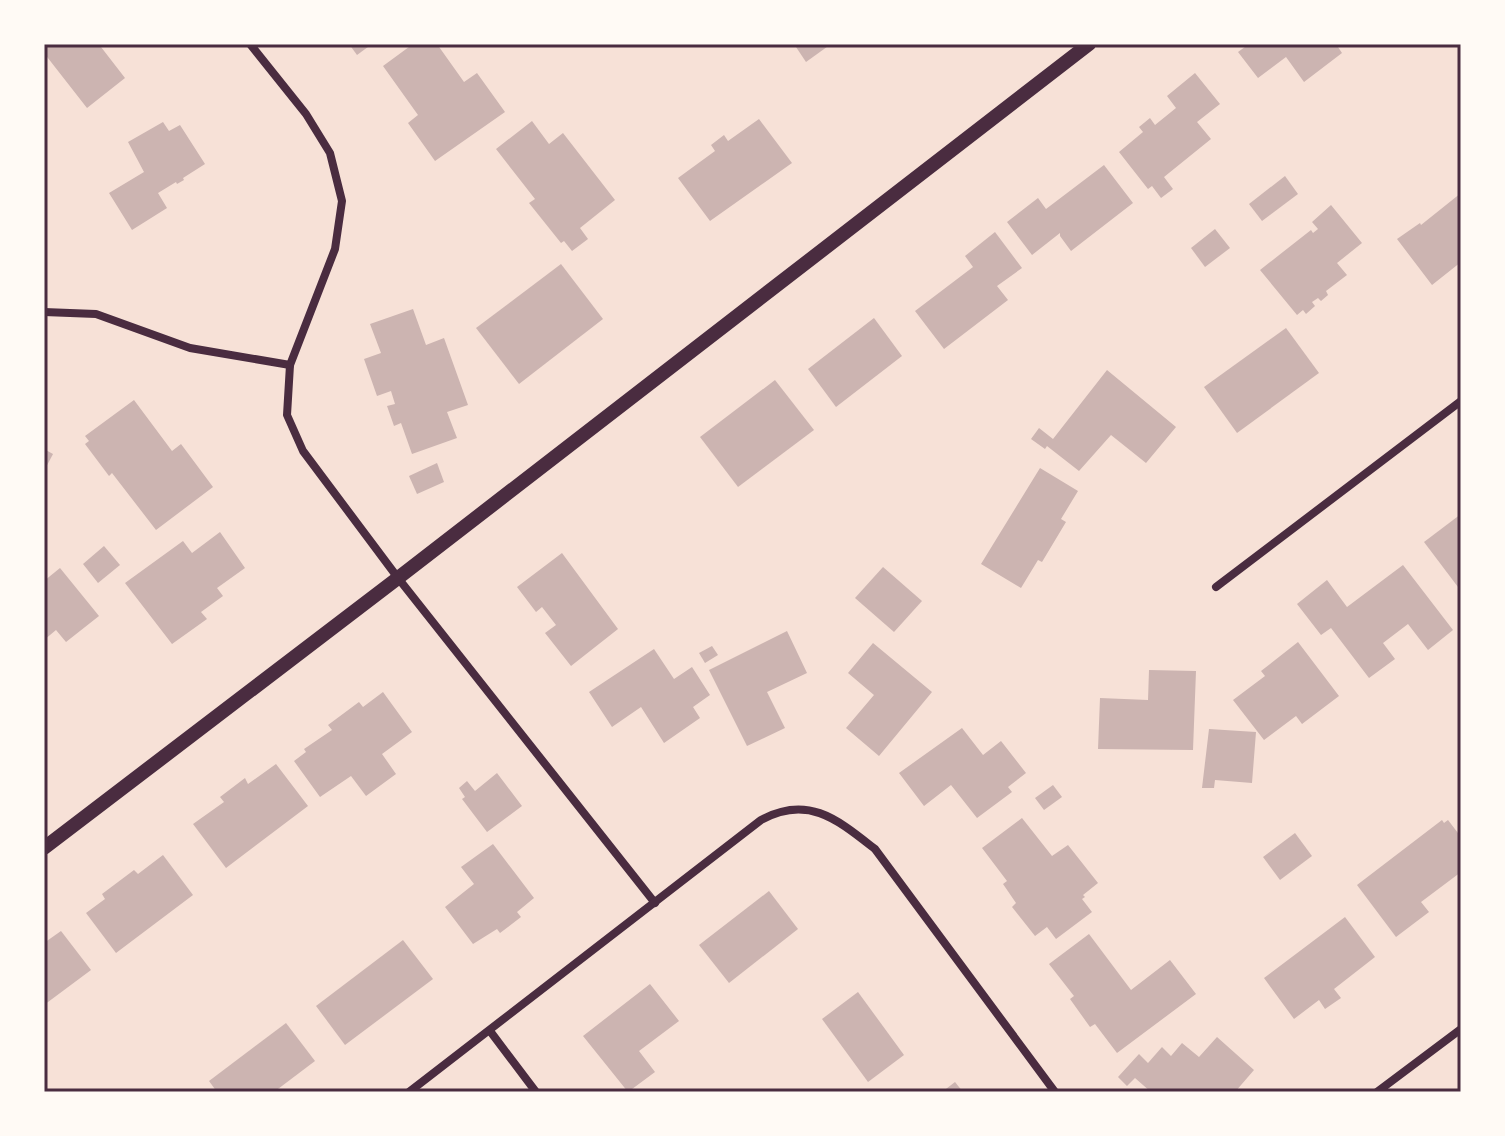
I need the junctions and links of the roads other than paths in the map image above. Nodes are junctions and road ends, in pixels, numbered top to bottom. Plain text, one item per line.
1 (250, 44) edge
2 (1089, 44) edge
3 (44, 312) edge
4 (290, 365) junction
5 (1461, 401) edge
6 (398, 578) junction
7 (1216, 587) dead end
8 (44, 848) edge
9 (655, 903) junction
10 (1461, 1029) edge
11 (490, 1031) junction
12 (409, 1092) edge
13 (536, 1092) edge
14 (1055, 1092) edge
15 (1377, 1092) edge

1 - 4 street
2 - 6 street
3 - 4 street
4 - 6 street
5 - 7 street
6 - 8 street
6 - 9 street
9 - 11 street
9 - 14 street
10 - 15 street
11 - 12 street
11 - 13 street

